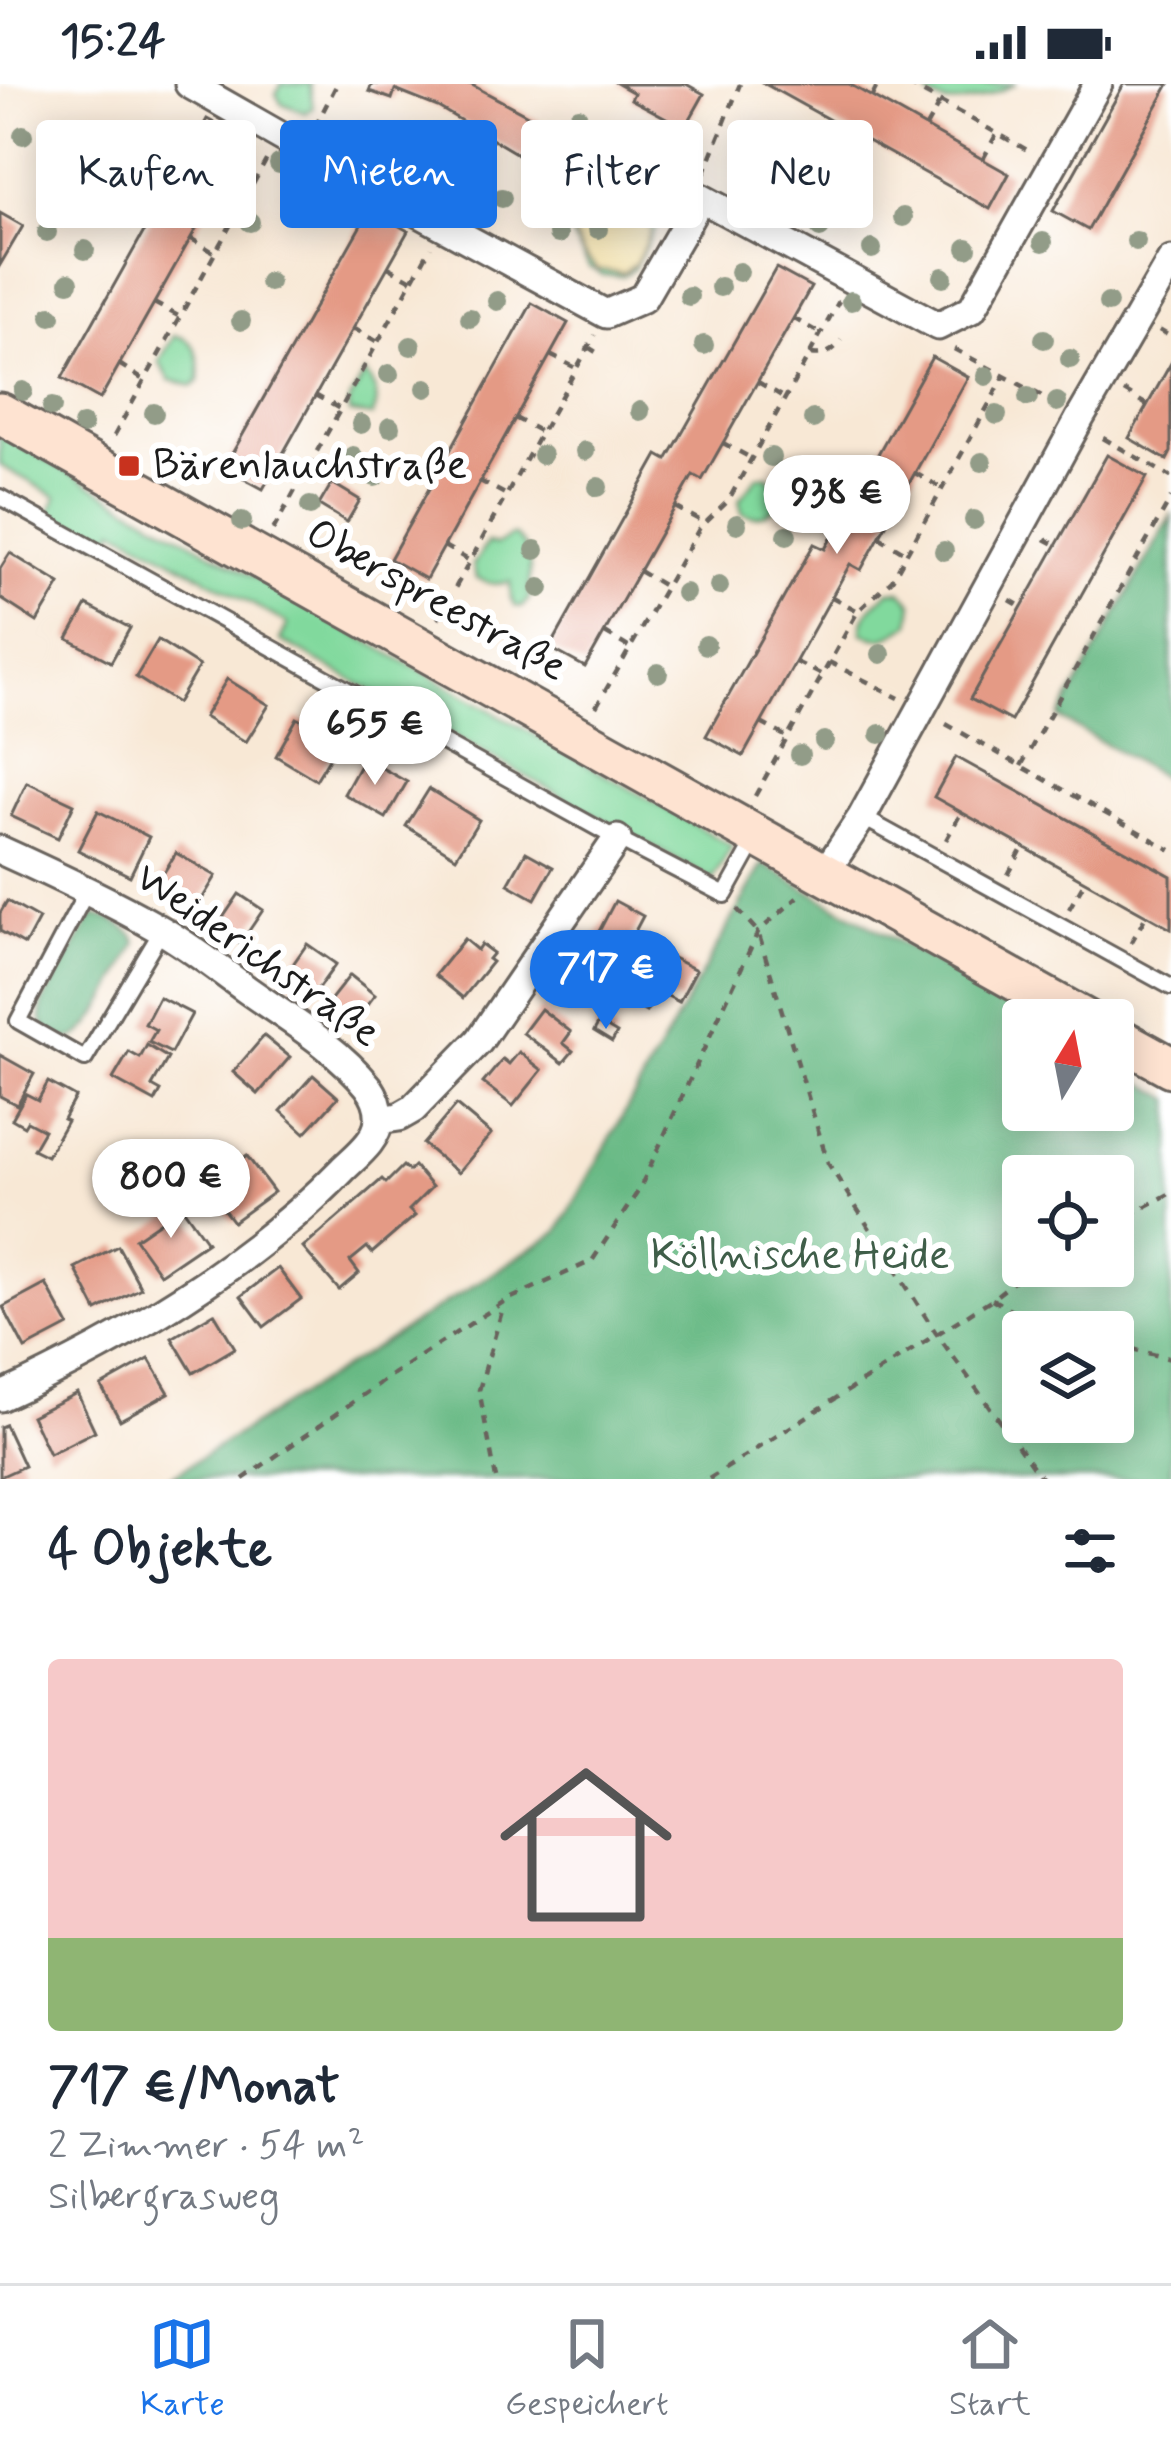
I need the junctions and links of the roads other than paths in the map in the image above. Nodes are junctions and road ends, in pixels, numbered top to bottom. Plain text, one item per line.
1 (188, 84) edge
2 (1098, 84) edge
3 (1171, 261) edge
4 (0, 413) edge
5 (0, 497) edge
6 (862, 817) junction
7 (748, 831) junction
8 (616, 839) junction
9 (0, 850) edge
10 (824, 874) junction
11 (88, 889) junction
12 (162, 930) junction
13 (1171, 987) edge
14 (1049, 999) edge
15 (1134, 1047) edge
16 (1171, 1067) edge
17 (379, 1120) junction
18 (0, 1396) edge

1 - 2 street
3 - 6 street
4 - 7 main road, Oberspreestraße
5 - 8 lane
6 - 10 street
6 - 13 lane
7 - 8 lane
7 - 10 main road, Oberspreestraße
8 - 17 street
9 - 11 street, Weiderichstraße
10 - 14 main road, Oberspreestraße
11 - 12 street, Weiderichstraße
11 - 12 lane
12 - 17 street, Weiderichstraße
15 - 16 main road
17 - 18 street

